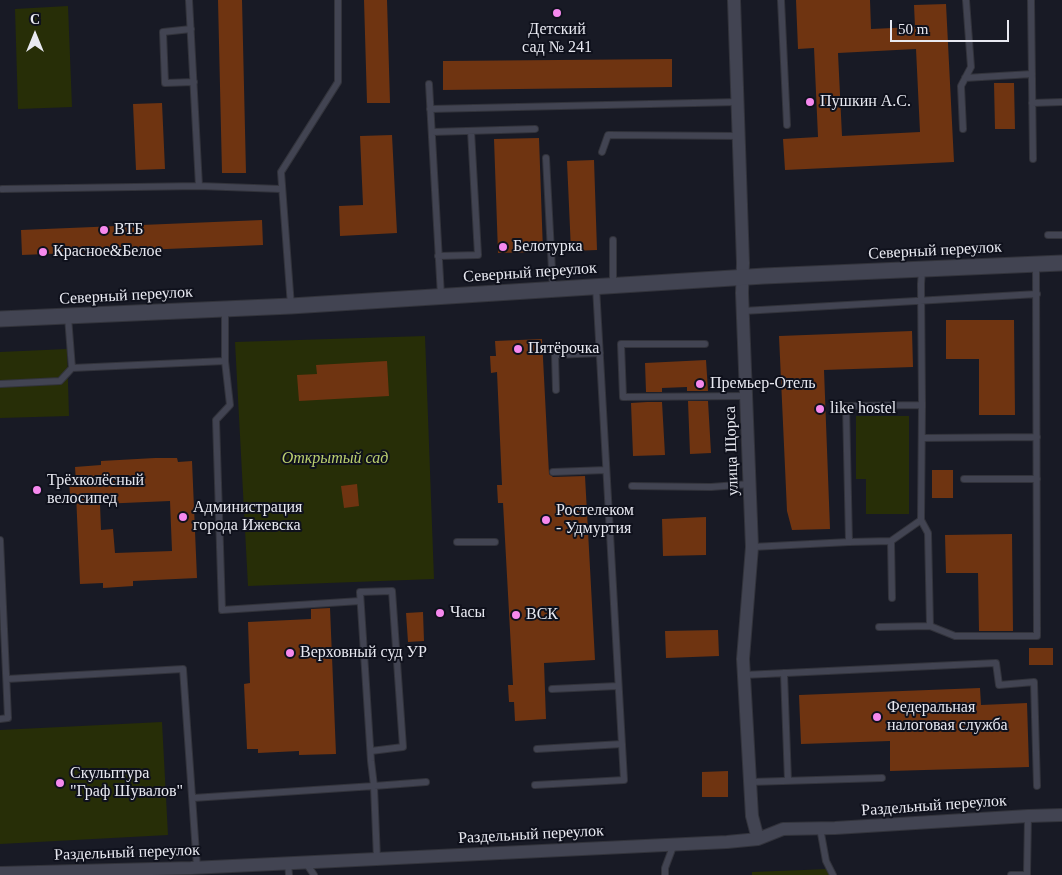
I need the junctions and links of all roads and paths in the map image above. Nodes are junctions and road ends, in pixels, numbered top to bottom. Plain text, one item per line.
1 (189, 0) edge
2 (338, 0) edge
3 (734, 0) edge
4 (781, 0) edge
5 (966, 0) edge
6 (1031, 0) edge
7 (191, 30) junction
8 (1032, 74) junction
9 (965, 78) junction
10 (194, 82) junction
11 (430, 84) dead end
12 (738, 102) junction
13 (1062, 102) edge
14 (1032, 103) junction
15 (430, 109) junction
16 (787, 125) dead end
17 (963, 128) dead end
18 (535, 129) dead end
19 (471, 131) junction
20 (432, 132) junction
21 (739, 136) junction
22 (602, 152) dead end
23 (546, 158) dead end
24 (1033, 159) dead end
25 (200, 186) junction
26 (281, 189) junction
27 (2, 190) dead end
28 (1048, 235) dead end
29 (1062, 235) edge
30 (613, 240) dead end
31 (438, 256) junction
32 (1036, 264) junction
33 (1062, 264) edge
34 (922, 270) junction
35 (743, 277) junction
36 (614, 285) junction
37 (596, 286) junction
38 (553, 289) junction
39 (1037, 294) junction
40 (441, 296) junction
41 (921, 301) junction
42 (291, 306) junction
43 (225, 309) junction
44 (743, 311) junction
45 (68, 317) junction
46 (0, 319) edge
47 (705, 344) dead end
48 (600, 353) junction
49 (226, 361) junction
50 (72, 368) junction
51 (0, 384) edge
52 (556, 390) dead end
53 (746, 396) junction
54 (922, 405) junction
55 (1037, 437) junction
56 (922, 438) junction
57 (606, 470) junction
58 (553, 472) dead end
59 (964, 478) dead end
60 (1037, 478) junction
61 (750, 484) junction
62 (632, 486) dead end
63 (921, 520) junction
64 (0, 540) edge
65 (891, 541) junction
66 (457, 542) dead end
67 (495, 542) dead end
68 (849, 542) junction
69 (752, 547) junction
70 (892, 598) dead end
71 (360, 601) junction
72 (930, 626) junction
73 (879, 627) dead end
74 (784, 673) junction
75 (744, 675) junction
76 (7, 679) junction
77 (618, 686) junction
78 (552, 689) dead end
79 (0, 719) edge
80 (622, 744) junction
81 (537, 749) dead end
82 (371, 751) junction
83 (882, 778) dead end
84 (788, 781) junction
85 (426, 782) dead end
86 (750, 782) junction
87 (534, 785) dead end
88 (374, 786) junction
89 (1037, 786) dead end
90 (193, 798) junction
91 (1062, 815) edge
92 (1028, 816) junction
93 (820, 828) junction
94 (758, 839) junction
95 (674, 844) junction
96 (377, 859) junction
97 (305, 862) junction
98 (289, 869) edge
99 (194, 870) edge
100 (0, 873) edge
101 (314, 875) edge
102 (665, 875) edge
103 (834, 875) edge
104 (1011, 875) edge
105 (1027, 875) edge

1 - 7 lane
2 - 26 lane
3 - 12 street, улица Щорса
4 - 16 lane
5 - 9 lane
6 - 8 lane
7 - 10 lane
7 - 10 lane
8 - 9 lane
8 - 14 lane
9 - 17 lane
10 - 25 lane
11 - 15 lane
12 - 15 lane
12 - 21 street, улица Щорса
13 - 14 lane
14 - 24 lane
15 - 20 lane
18 - 19 lane
19 - 20 lane
19 - 31 lane
20 - 31 lane
21 - 22 lane
21 - 35 street, улица Щорса
23 - 38 lane
25 - 26 lane
25 - 27 lane
26 - 42 lane
28 - 29 lane
30 - 36 lane
31 - 40 lane
32 - 33 street, Северный переулок
32 - 34 street, Северный переулок
32 - 39 lane
34 - 35 street, Северный переулок
34 - 41 lane
35 - 36 street, Северный переулок
35 - 44 street, улица Щорса
36 - 37 street, Северный переулок
37 - 38 street, Северный переулок
37 - 48 lane
38 - 40 street, Северный переулок
39 - 41 lane
39 - 55 lane
40 - 42 street, Северный переулок
41 - 44 lane
41 - 54 lane
42 - 43 street, Северный переулок
43 - 45 street, Северный переулок
43 - 49 lane
44 - 53 street, улица Щорса
45 - 46 street, Северный переулок
45 - 50 lane
47 - 53 lane
48 - 52 lane
48 - 57 lane
49 - 50 lane
49 - 71 lane
50 - 51 lane
53 - 61 street, улица Щорса
54 - 56 lane
54 - 68 lane
55 - 56 lane
55 - 60 lane
56 - 63 lane
57 - 58 lane
57 - 77 lane
59 - 60 lane
60 - 72 lane
61 - 62 lane
61 - 69 street, улица Щорса
63 - 65 lane
63 - 72 lane
64 - 76 lane
65 - 68 lane
65 - 70 lane
66 - 67 lane
68 - 69 lane
69 - 75 street, улица Щорса
71 - 82 lane
71 - 82 lane
72 - 73 lane
74 - 75 lane
74 - 84 lane
74 - 89 lane
75 - 86 street, улица Щорса
76 - 79 lane
76 - 90 lane
77 - 78 lane
77 - 80 lane
80 - 81 lane
80 - 87 lane
82 - 88 lane
83 - 84 lane
84 - 86 lane
85 - 88 lane
86 - 94 street, улица Щорса
88 - 90 lane
88 - 96 lane
90 - 99 lane
91 - 92 street, Раздельный переулок
92 - 93 street, Раздельный переулок
92 - 105 lane
93 - 94 street, Раздельный переулок
93 - 103 lane
94 - 95 street, Раздельный переулок
95 - 96 street, Раздельный переулок
95 - 102 lane
96 - 97 street, Раздельный переулок
97 - 98 street, Раздельный переулок
97 - 101 lane
98 - 99 street, Раздельный переулок
99 - 100 street, Раздельный переулок
104 - 105 lane

